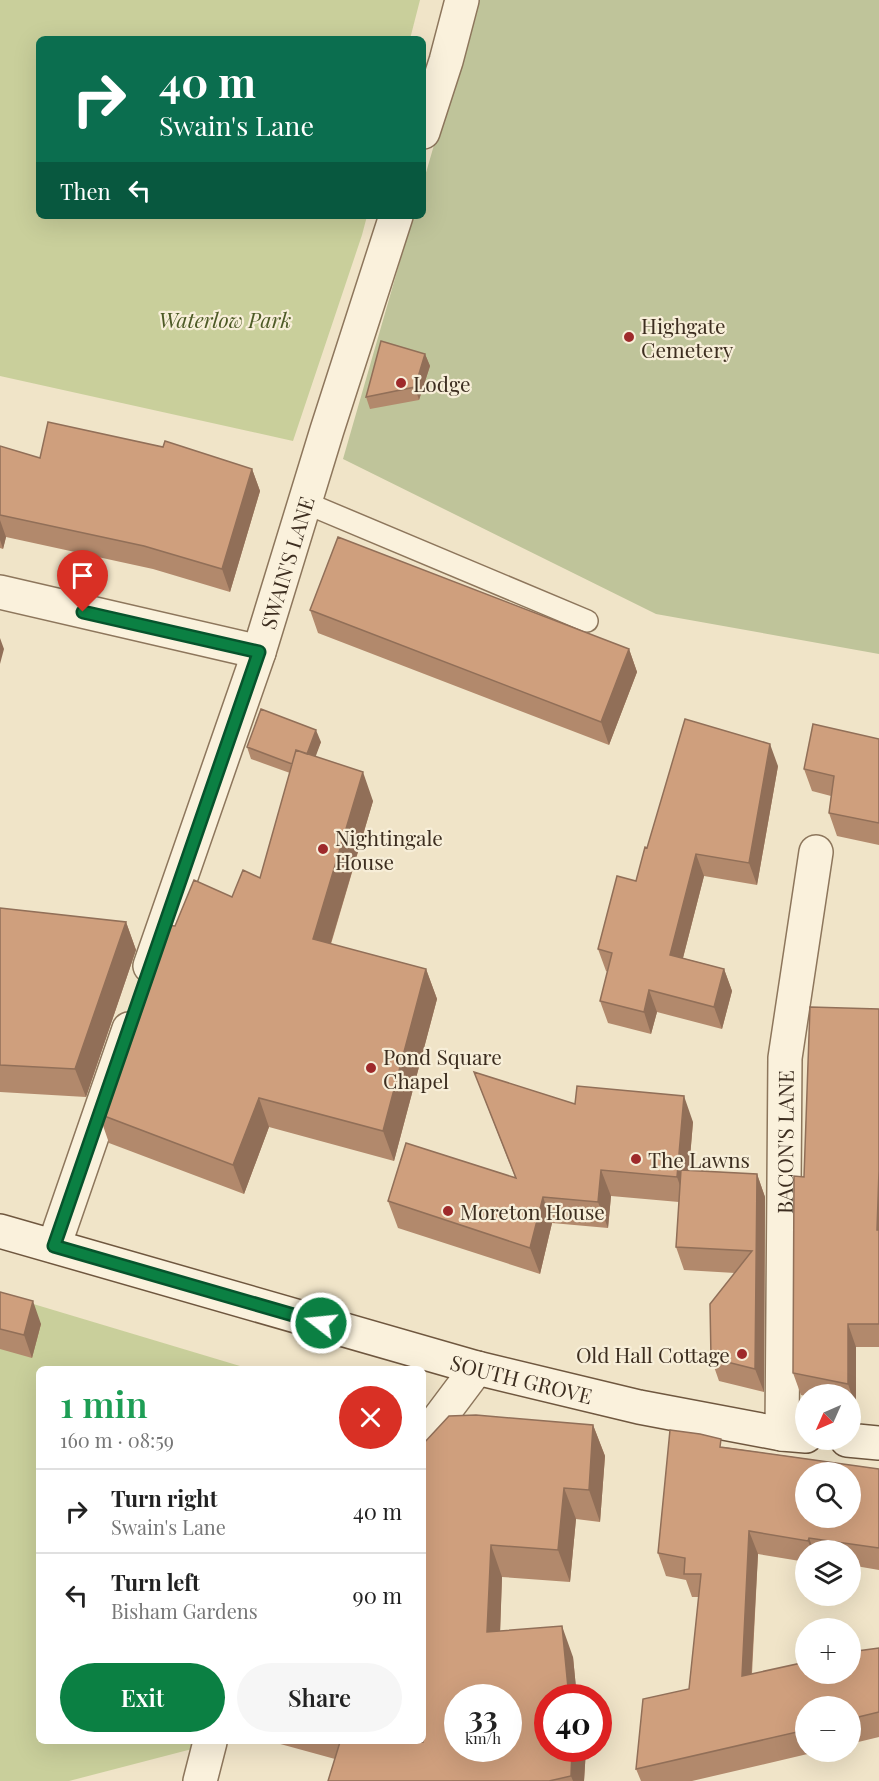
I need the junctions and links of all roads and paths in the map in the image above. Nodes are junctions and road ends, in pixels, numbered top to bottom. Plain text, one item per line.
1 (462, 0) edge
2 (426, 123) edge
3 (395, 219) edge
4 (306, 503) junction
5 (0, 592) edge
6 (588, 621) dead end
7 (259, 652) junction
8 (816, 852) dead end
9 (0, 1230) edge
10 (54, 1246) junction
11 (477, 1368) junction
12 (794, 1435) edge
13 (426, 1436) edge
14 (861, 1441) edge
15 (879, 1443) edge
16 (209, 1744) edge
17 (200, 1781) edge

1 - 2 street
3 - 4 street, SWAIN'S LANE
4 - 6 lane
4 - 7 street, SWAIN'S LANE
5 - 7 street
7 - 10 street, SWAIN'S LANE
8 - 12 street, BACON'S LANE
9 - 10 street, SOUTH GROVE
10 - 11 street, SOUTH GROVE
11 - 12 street, SOUTH GROVE
11 - 13 street
14 - 15 street
16 - 17 street

